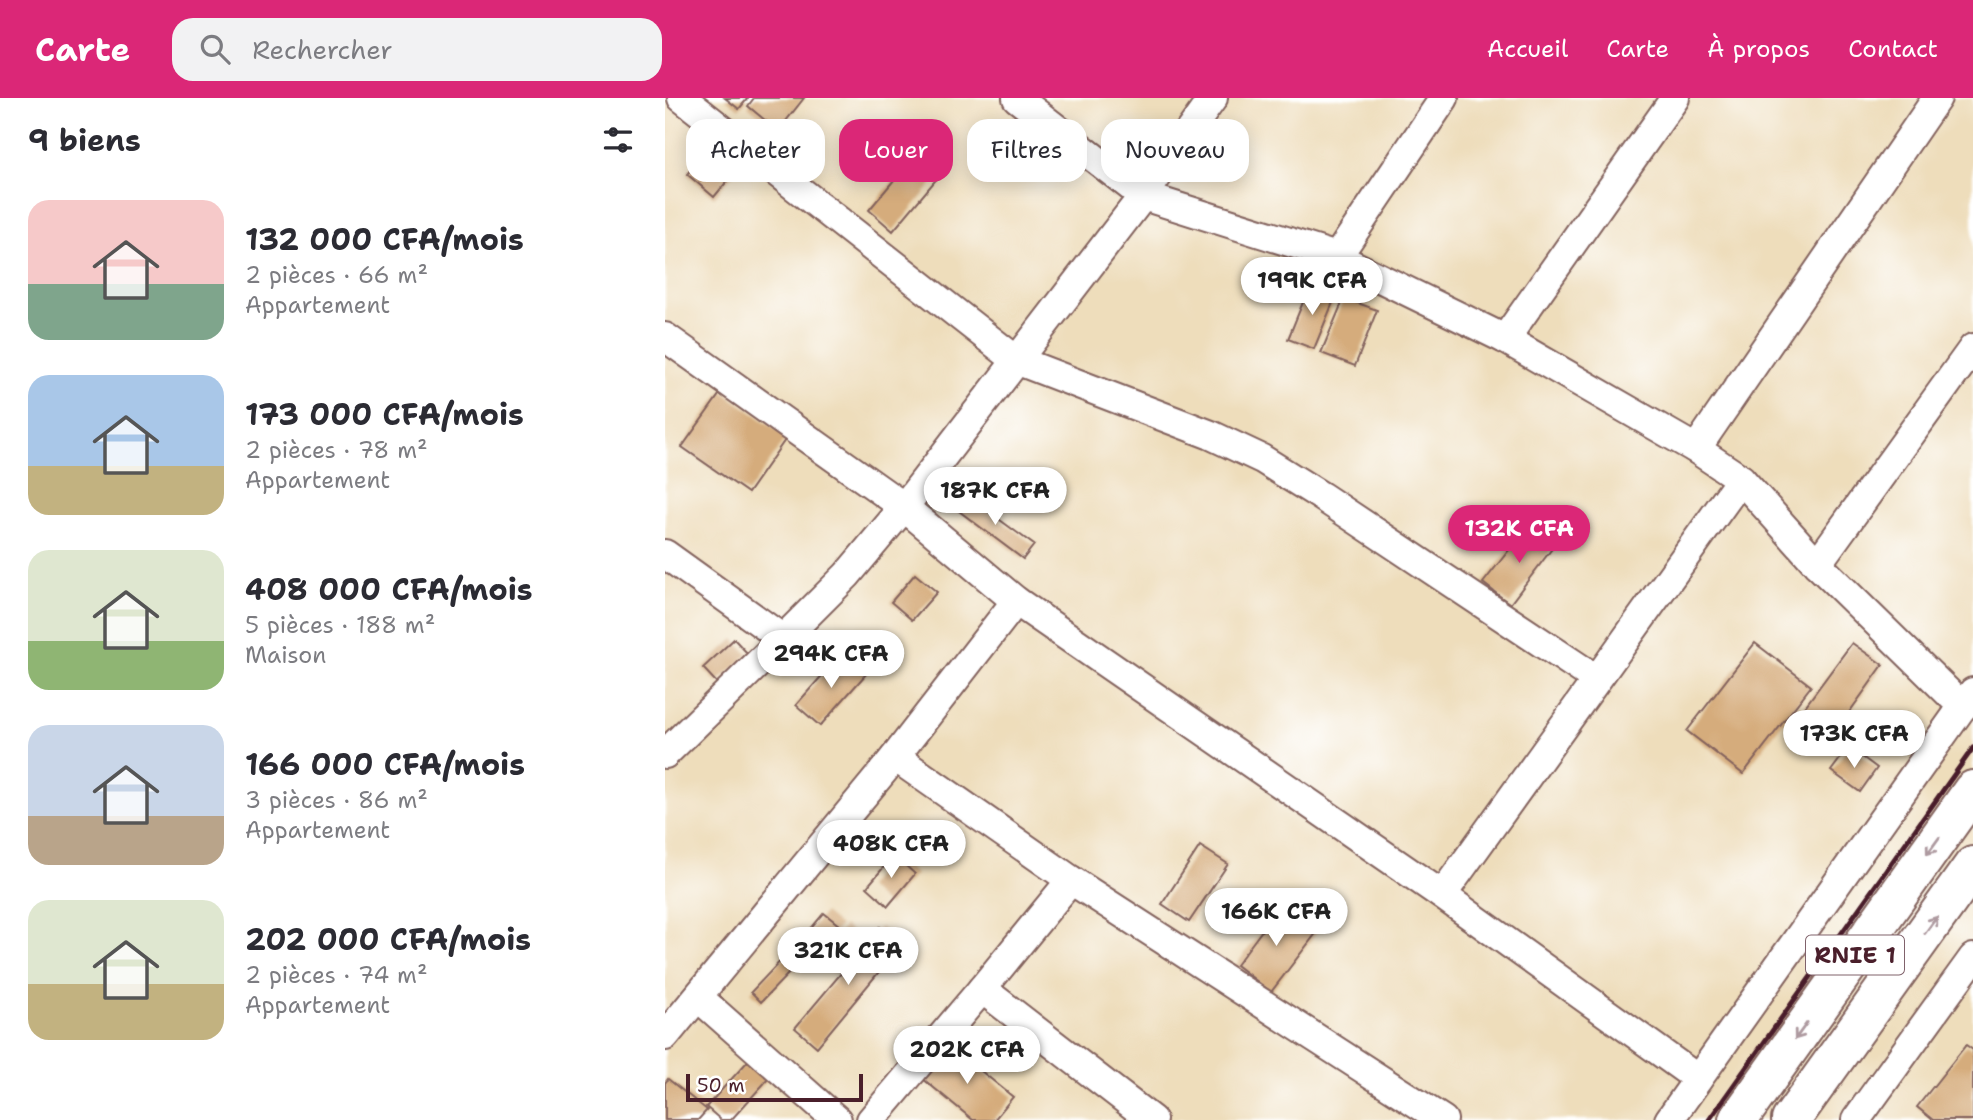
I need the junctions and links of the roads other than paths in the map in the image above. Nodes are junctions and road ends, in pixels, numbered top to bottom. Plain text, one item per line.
1 (683, 98) edge
2 (1017, 98) edge
3 (1213, 98) edge
4 (1444, 98) edge
5 (1675, 98) edge
6 (1937, 98) edge
7 (1143, 196) junction
8 (1337, 257) junction
9 (665, 337) edge
10 (1504, 339) junction
11 (1973, 348) edge
12 (1016, 360) junction
13 (1696, 449) junction
14 (1741, 479) junction
15 (904, 507) junction
16 (665, 554) edge
17 (1817, 564) junction
18 (1016, 601) junction
19 (783, 639) junction
20 (1596, 679) junction
21 (1968, 699) edge
22 (665, 754) edge
23 (895, 757) junction
24 (1973, 790) edge
25 (1973, 866) edge
26 (1071, 880) junction
27 (1442, 895) junction
28 (1973, 958) edge
29 (982, 989) junction
30 (698, 996) junction
31 (665, 1036) edge
32 (1698, 1079) junction
33 (1863, 1117) edge
34 (837, 1120) edge
35 (871, 1120) edge
36 (1152, 1120) edge
37 (1443, 1120) edge
38 (1669, 1120) edge
39 (1738, 1120) edge
40 (1791, 1120) edge

1 - 12 street
2 - 7 street
3 - 7 street
4 - 8 street
5 - 10 street
6 - 13 street
7 - 8 street
7 - 12 street
8 - 10 street
9 - 15 street
10 - 13 street
11 - 17 street
12 - 15 street
12 - 20 street
13 - 14 street
14 - 17 street
14 - 20 street
15 - 18 street
15 - 19 street
16 - 19 street
17 - 21 street
18 - 23 street
18 - 27 street
19 - 22 street
20 - 27 street
21 - 32 street
23 - 26 street
23 - 30 street
24 -> 39 highway, RNIE 1
40 -> 25 highway, RNIE 1
26 - 29 street
26 - 37 street
27 - 32 street
28 - 33 street
29 - 35 street
29 - 36 street
30 - 31 street
30 - 34 street
32 - 38 street

